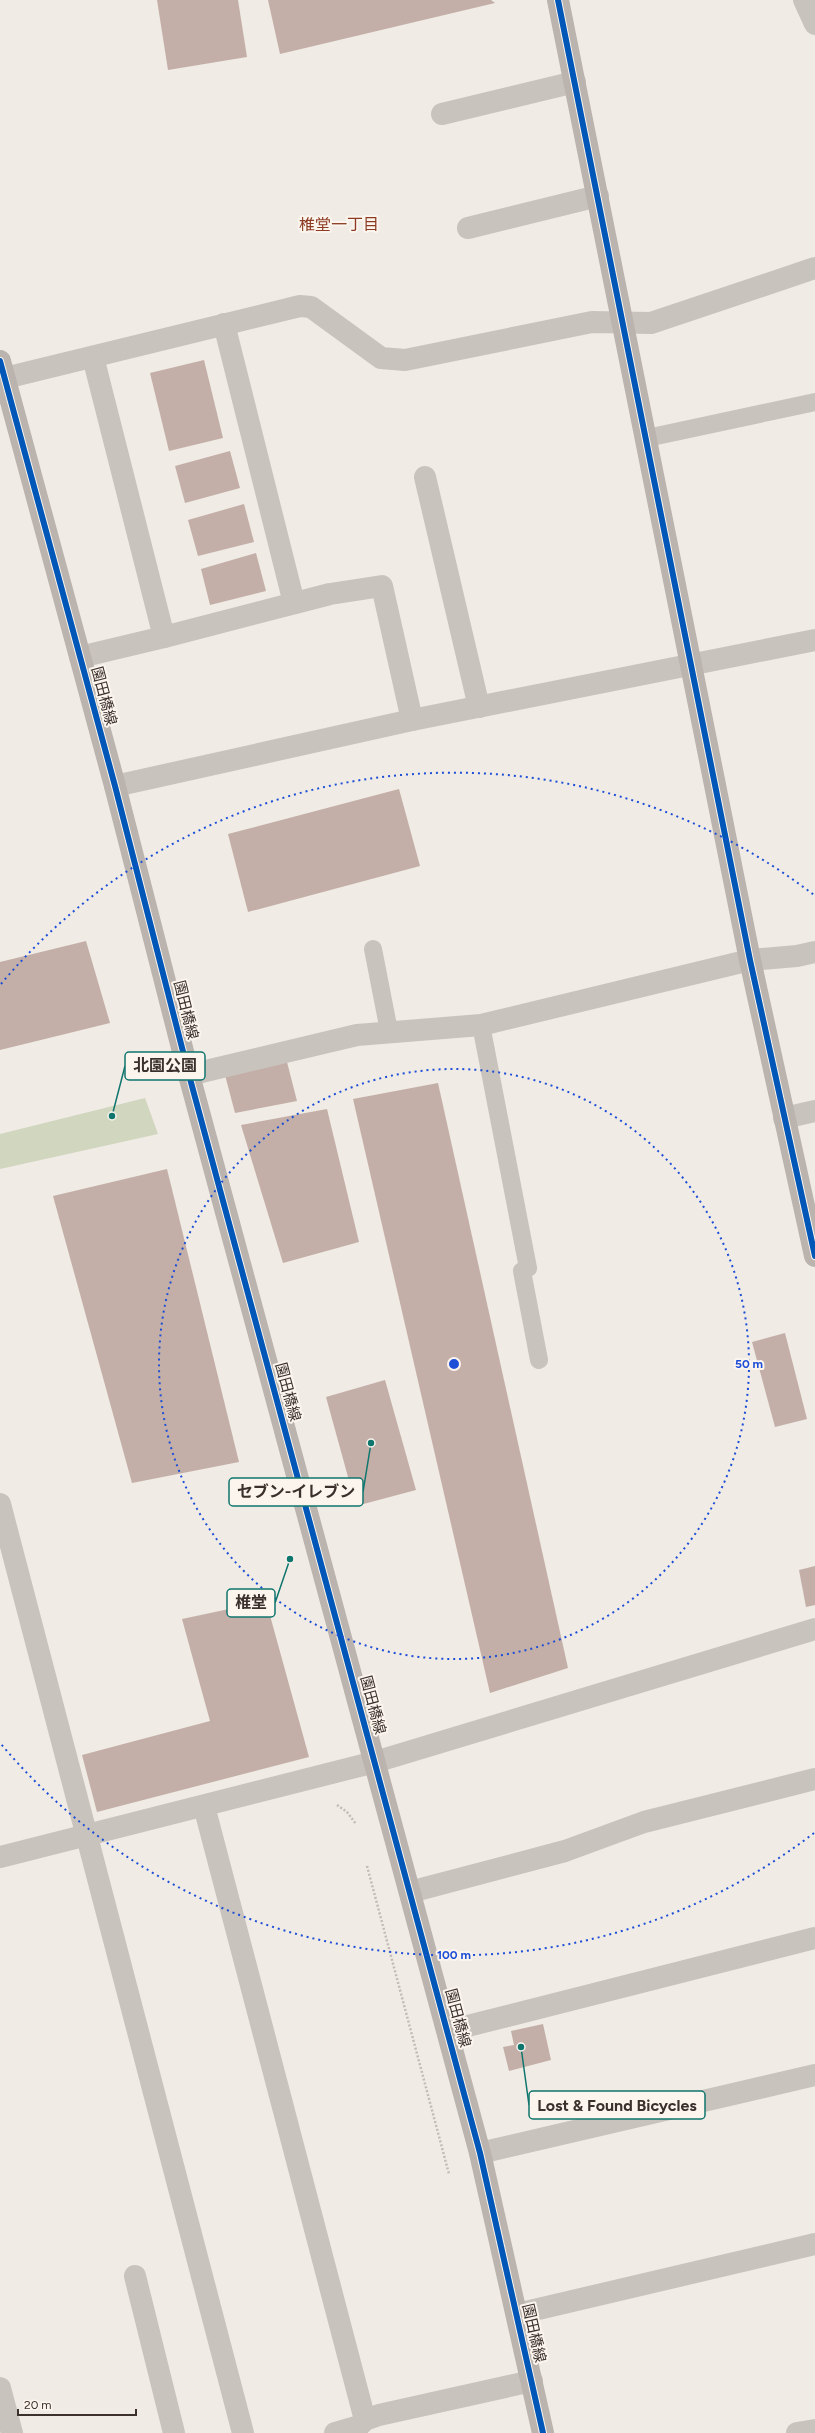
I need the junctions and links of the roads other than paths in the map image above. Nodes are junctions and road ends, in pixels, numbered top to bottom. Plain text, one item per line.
1 (558, 0) edge
2 (804, 0) edge
3 (815, 24) edge
4 (575, 82) junction
5 (442, 114) dead end
6 (598, 196) junction
7 (468, 228) dead end
8 (815, 268) edge
9 (624, 322) junction
10 (224, 324) junction
11 (93, 357) junction
12 (2, 369) edge
13 (815, 402) edge
14 (646, 438) junction
15 (425, 477) dead end
16 (294, 603) junction
17 (164, 637) junction
18 (815, 640) edge
19 (80, 657) junction
20 (691, 665) junction
21 (479, 707) junction
22 (412, 720) junction
23 (115, 786) junction
24 (373, 949) dead end
25 (815, 952) edge
26 (750, 960) junction
27 (481, 1025) junction
28 (390, 1031) junction
29 (189, 1075) junction
30 (815, 1111) edge
31 (784, 1118) junction
32 (815, 1256) edge
33 (539, 1360) dead end
34 (0, 1504) edge
35 (815, 1628) edge
36 (375, 1762) junction
37 (815, 1779) edge
38 (204, 1806) junction
39 (86, 1835) junction
40 (0, 1857) edge
41 (410, 1892) junction
42 (815, 1938) edge
43 (448, 2031) junction
44 (815, 2075) edge
45 (480, 2153) junction
46 (815, 2244) edge
47 (135, 2276) dead end
48 (517, 2314) junction
49 (532, 2381) junction
50 (0, 2388) edge
51 (361, 2426) edge
52 (815, 2430) edge
53 (12, 2433) edge
54 (174, 2433) edge
55 (243, 2433) edge
56 (335, 2433) edge
57 (543, 2433) edge
58 (797, 2433) edge

1 - 4 street
2 - 3 street
4 - 5 street
4 - 6 street
6 - 7 street
6 - 9 street
8 - 9 street
9 - 10 street
9 - 14 street
10 - 11 street
10 - 16 street
11 - 12 street
11 - 17 street
12 - 19 street, 園田橋線
13 - 14 lane
14 - 20 street
15 - 21 street
16 - 17 street
16 - 22 street
17 - 19 street
18 - 20 street
19 - 23 street, 園田橋線
20 - 21 street
20 - 26 street
21 - 22 street
22 - 23 street
23 - 29 street, 園田橋線
24 - 28 lane
25 - 26 street
26 - 27 street
26 - 31 street
27 - 28 street
27 - 33 lane
28 - 29 street
29 - 36 street, 園田橋線
30 - 31 street
31 - 32 street
34 - 39 street
35 - 36 street
36 - 38 street
36 - 41 street, 園田橋線
37 - 41 street
38 - 39 street
38 - 51 street
39 - 40 street
39 - 55 street
41 - 43 street, 園田橋線
42 - 43 street
43 - 45 street, 園田橋線
44 - 45 street
45 - 48 street, 園田橋線
46 - 48 street
47 - 54 street
48 - 49 street, 園田橋線
49 - 51 street
49 - 57 street, 園田橋線
50 - 53 street
51 - 56 street
52 - 58 street

